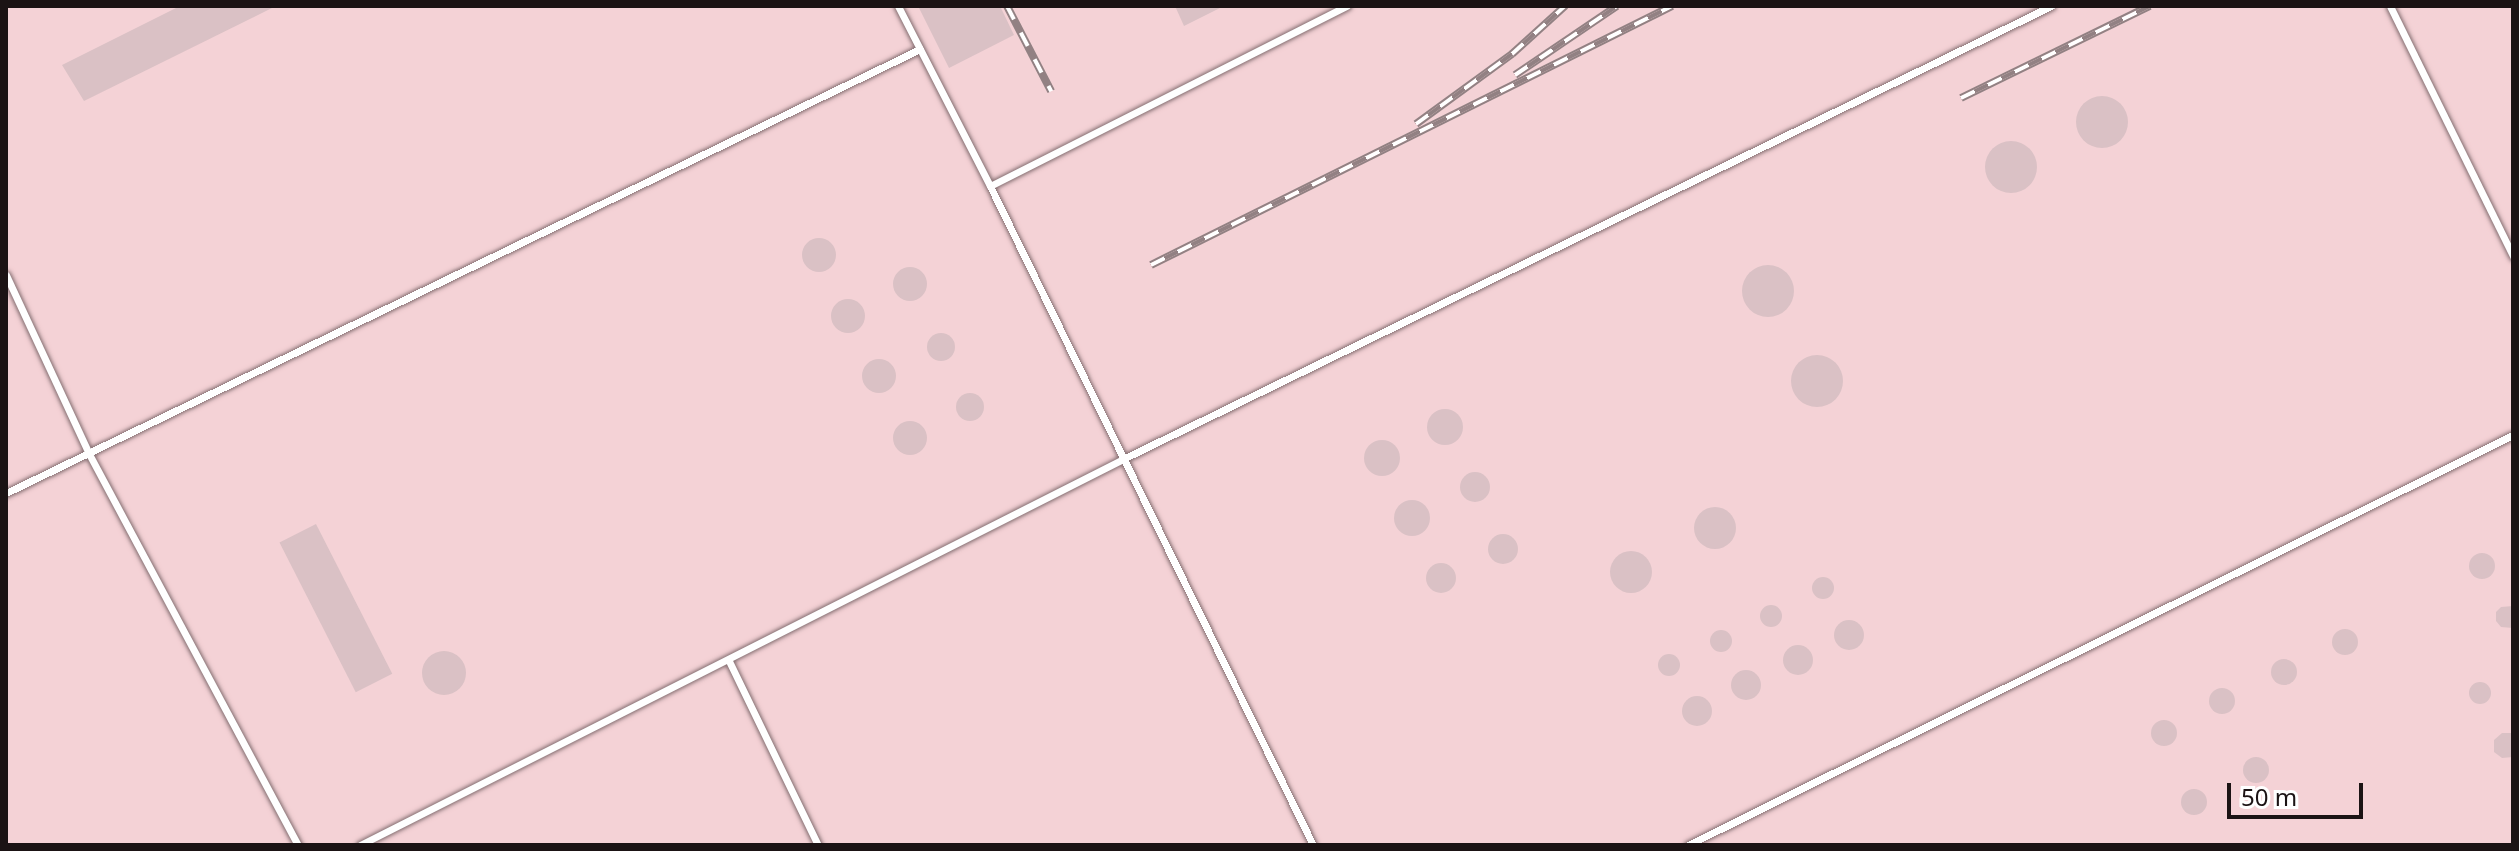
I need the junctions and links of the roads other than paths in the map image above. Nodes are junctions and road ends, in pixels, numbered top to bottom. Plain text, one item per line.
1 (898, 6) edge
2 (1347, 6) edge
3 (2051, 6) edge
4 (2390, 6) edge
5 (920, 49) junction
6 (990, 186) junction
7 (2513, 256) edge
8 (6, 275) edge
9 (2513, 435) edge
10 (88, 452) junction
11 (1123, 459) junction
12 (6, 493) edge
13 (729, 661) junction
14 (298, 845) edge
15 (360, 845) edge
16 (818, 845) edge
17 (1313, 845) edge
18 (1688, 845) edge

1 - 5 lane
2 - 6 lane
3 - 11 lane
4 - 7 lane
5 - 6 lane
5 - 10 lane
6 - 11 lane
8 - 10 lane
9 - 18 lane
10 - 12 lane
10 - 14 lane
11 - 13 lane
11 - 17 lane
13 - 15 lane
13 - 16 lane

